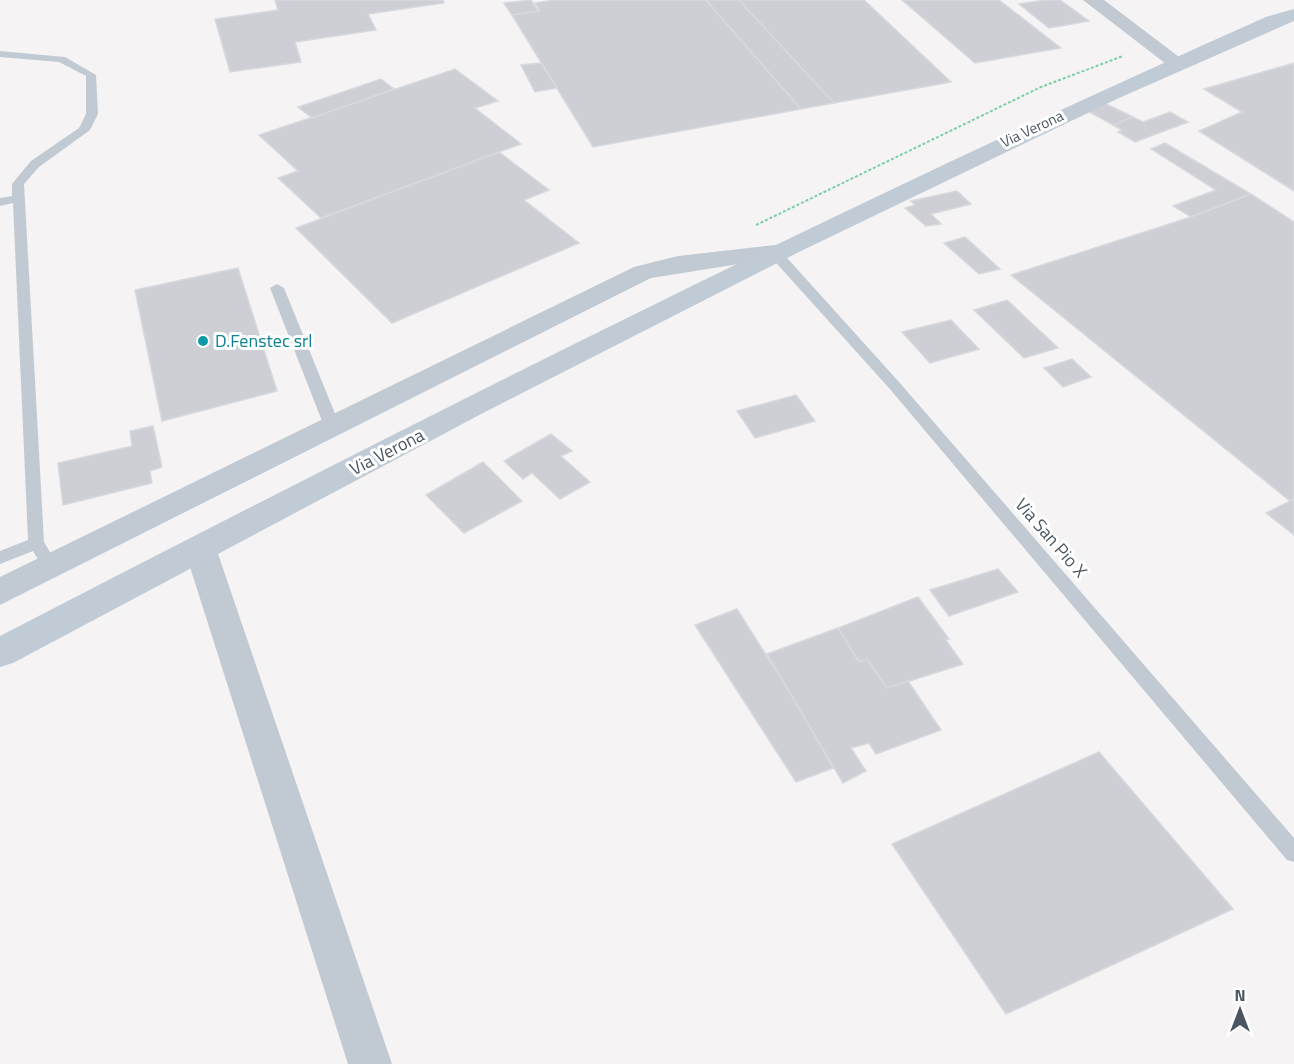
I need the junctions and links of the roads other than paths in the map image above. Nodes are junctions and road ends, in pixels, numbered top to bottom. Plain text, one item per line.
1 (1092, 0) edge
2 (1294, 15) edge
3 (0, 54) edge
4 (1177, 63) junction
5 (20, 198) junction
6 (0, 202) edge
7 (774, 252) junction
8 (276, 288) dead end
9 (333, 426) junction
10 (200, 548) junction
11 (44, 555) junction
12 (0, 558) edge
13 (0, 592) edge
14 (0, 652) edge
15 (1294, 853) edge
16 (370, 1064) edge

1 - 4 street
2 - 4 main road, Via Verona
3 - 5 lane
4 - 7 main road, Via Verona
5 - 6 lane
5 - 11 lane
7 - 9 street, Via Verona
7 - 10 main road, Via Verona
7 - 15 lane, Via San Pio X
8 - 9 lane
9 - 11 street, Via Verona
10 - 14 main road, Via Verona
10 - 16 street
11 - 12 lane
11 - 13 street, Via Verona

